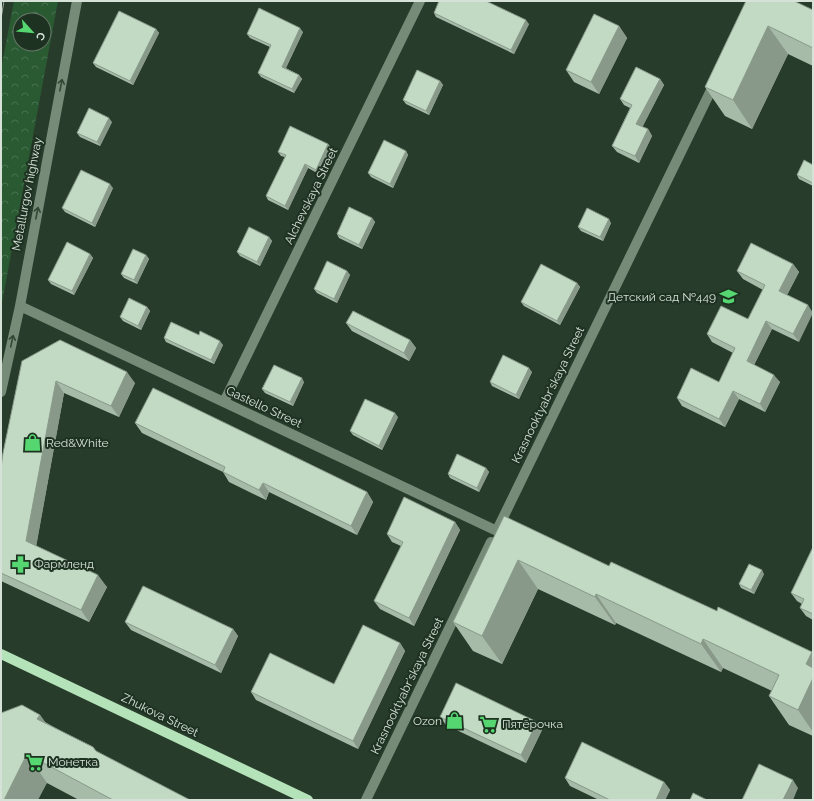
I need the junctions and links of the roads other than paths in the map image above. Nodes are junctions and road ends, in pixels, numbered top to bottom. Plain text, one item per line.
1 (77, 1) edge
2 (420, 1) edge
3 (720, 73) edge
4 (20, 306) junction
5 (1, 392) edge
6 (224, 402) junction
7 (497, 531) junction
8 (1, 654) edge
9 (308, 800) edge
10 (366, 800) edge

4 -> 1 street, Metallurgov highway
2 - 6 street, Alchevskaya Street
3 - 7 street, Krasnooktyabr'skaya Street
5 -> 4 street, Metallurgov highway
4 - 6 street, Gastello Street
6 - 7 street, Gastello Street
7 - 10 street, Krasnooktyabr'skaya Street
8 - 9 main road, Zhukova Street

